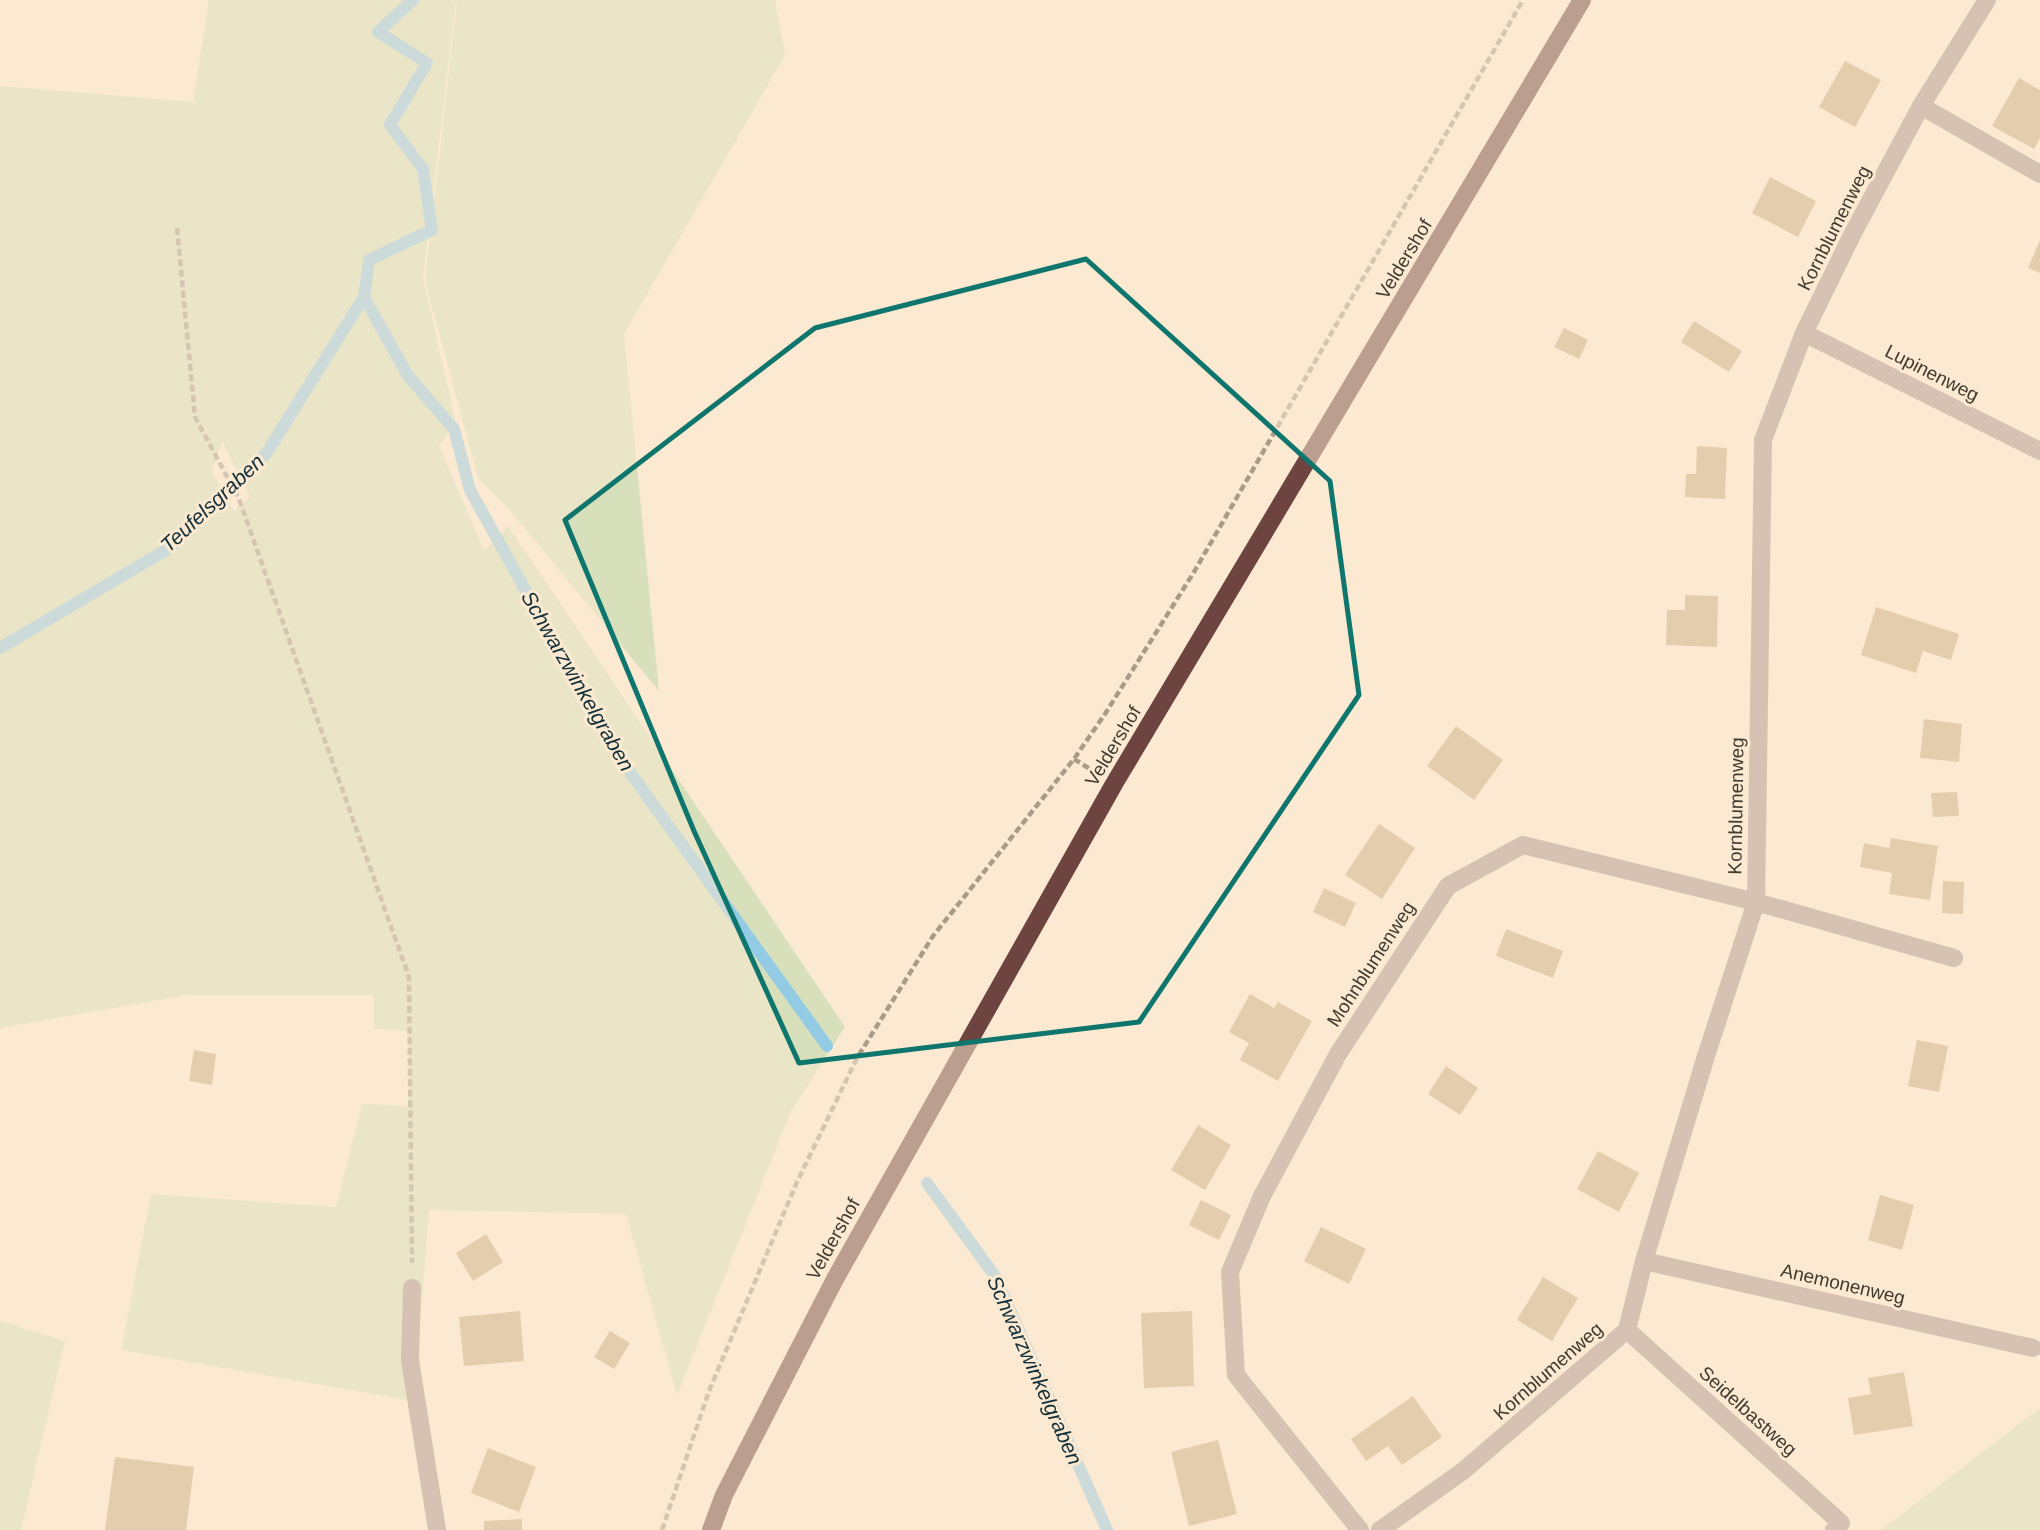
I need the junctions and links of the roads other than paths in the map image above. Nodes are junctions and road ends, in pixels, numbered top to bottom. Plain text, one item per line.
1 (1582, 0) edge
2 (1987, 0) edge
3 (1921, 106) junction
4 (2040, 174) edge
5 (1804, 333) junction
6 (2040, 451) edge
7 (1756, 902) junction
8 (1954, 958) dead end
9 (1644, 1261) junction
10 (412, 1288) road end
11 (1627, 1330) junction
12 (2033, 1348) dead end
13 (1837, 1527) edge
14 (437, 1530) edge
15 (711, 1530) edge
16 (1360, 1530) edge
17 (1380, 1530) edge

1 - 15 main road, Veldershof
2 - 3 street, Kornblumenweg
3 - 4 street
3 - 5 street, Kornblumenweg
5 - 6 street, Lupinenweg
5 - 7 street, Kornblumenweg
7 - 8 street, Mohnblumenweg
7 - 9 street, Kornblumenweg
7 - 16 street, Mohnblumenweg
9 - 11 street, Kornblumenweg
9 - 12 street, Anemonenweg
10 - 14 street
11 - 13 street, Seidelbastweg
11 - 17 street, Kornblumenweg

